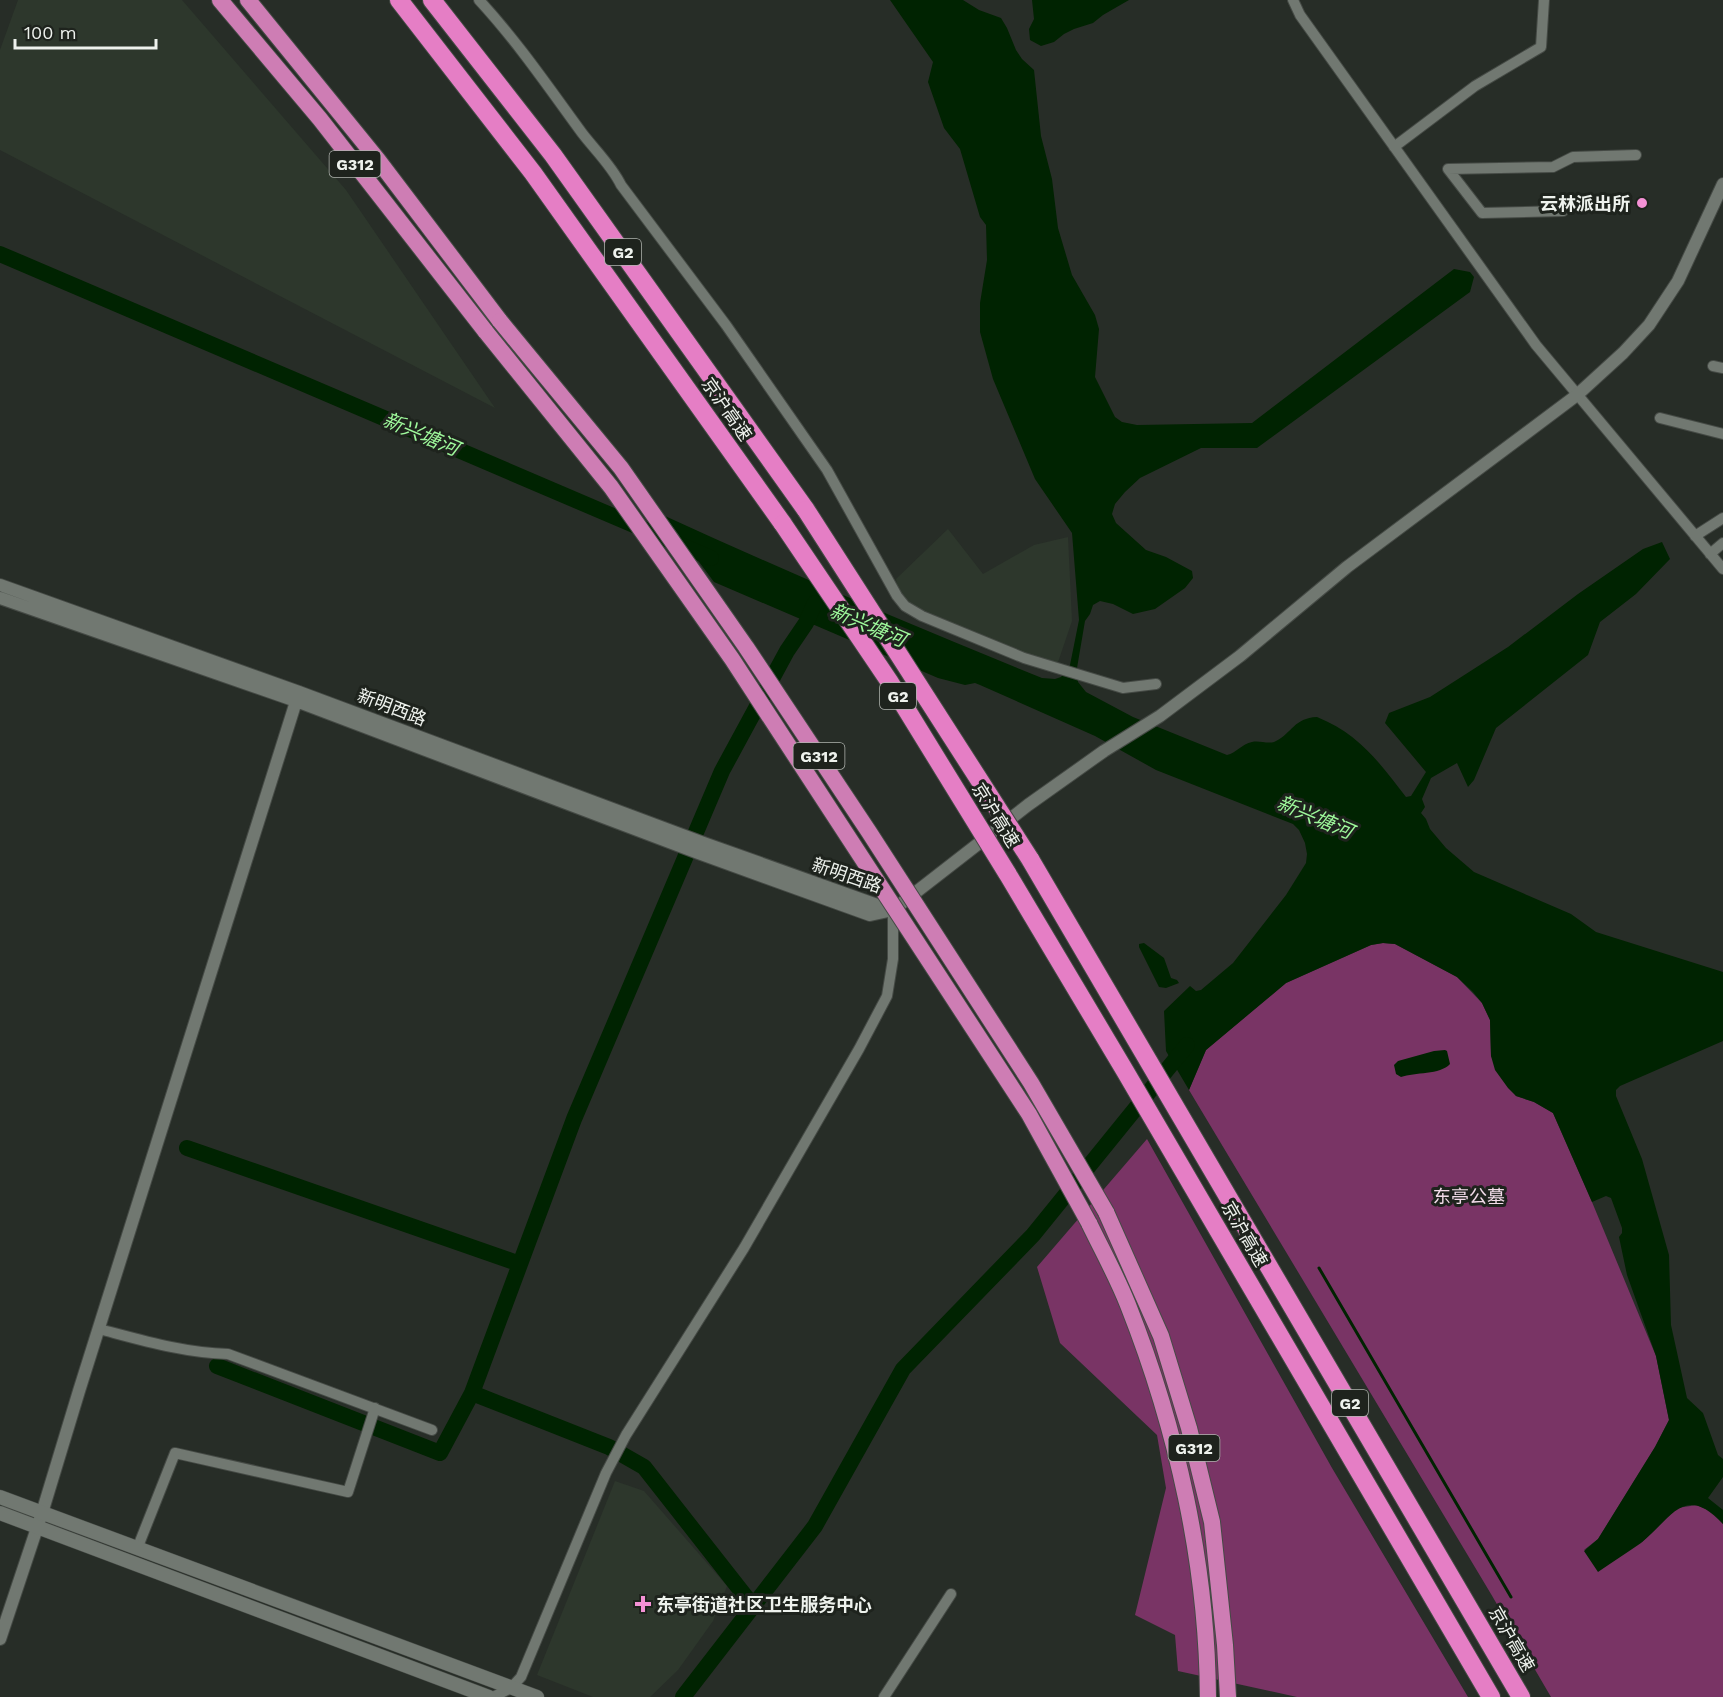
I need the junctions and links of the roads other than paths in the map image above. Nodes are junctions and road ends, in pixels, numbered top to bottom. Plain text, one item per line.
1 (220, 0) edge
2 (248, 0) edge
3 (399, 0) edge
4 (432, 0) edge
5 (479, 0) edge
6 (1293, 0) edge
7 (1544, 0) edge
8 (1394, 147) junction
9 (1636, 155) dead end
10 (1723, 183) edge
11 (1563, 211) dead end
12 (1577, 395) junction
13 (1660, 418) dead end
14 (1723, 434) edge
15 (1723, 518) edge
16 (1695, 536) junction
17 (1723, 543) edge
18 (1710, 554) junction
19 (1723, 569) edge
20 (0, 585) edge
21 (0, 598) edge
22 (1156, 684) dead end
23 (297, 697) junction
24 (892, 910) junction
25 (99, 1329) junction
26 (375, 1408) junction
27 (432, 1430) dead end
28 (0, 1497) edge
29 (0, 1513) edge
30 (42, 1513) junction
31 (37, 1527) junction
32 (137, 1549) junction
33 (951, 1594) dead end
34 (0, 1639) edge
35 (512, 1688) junction
36 (491, 1697) edge
37 (537, 1697) edge
38 (884, 1697) edge
39 (1208, 1697) edge
40 (1228, 1697) edge
41 (1491, 1697) edge
42 (1521, 1697) edge

1 - 39 highway, G312, bridge
2 - 40 highway, G312, bridge
3 - 41 highway, 京沪高速 / G2, bridge
4 - 42 highway, 京沪高速 / G2, bridge
5 - 22 street
6 - 8 street
7 - 8 street
8 - 12 street
9 - 11 street
10 - 12 street
12 - 16 street
12 - 24 street
13 - 14 street
15 - 16 street
16 - 18 street
17 - 18 street
18 - 19 street
20 - 23 street, 新明西路
21 - 23 street, 新明西路
23 - 24 street, 新明西路
23 - 25 street
24 - 35 street
25 - 26 street
25 - 30 street
26 - 27 street
26 - 32 street
28 - 30 main road
29 - 31 main road
30 - 31 street
30 - 32 main road
31 - 34 street
31 - 36 main road
32 - 35 main road
33 - 38 street
35 - 36 street
35 - 37 main road

